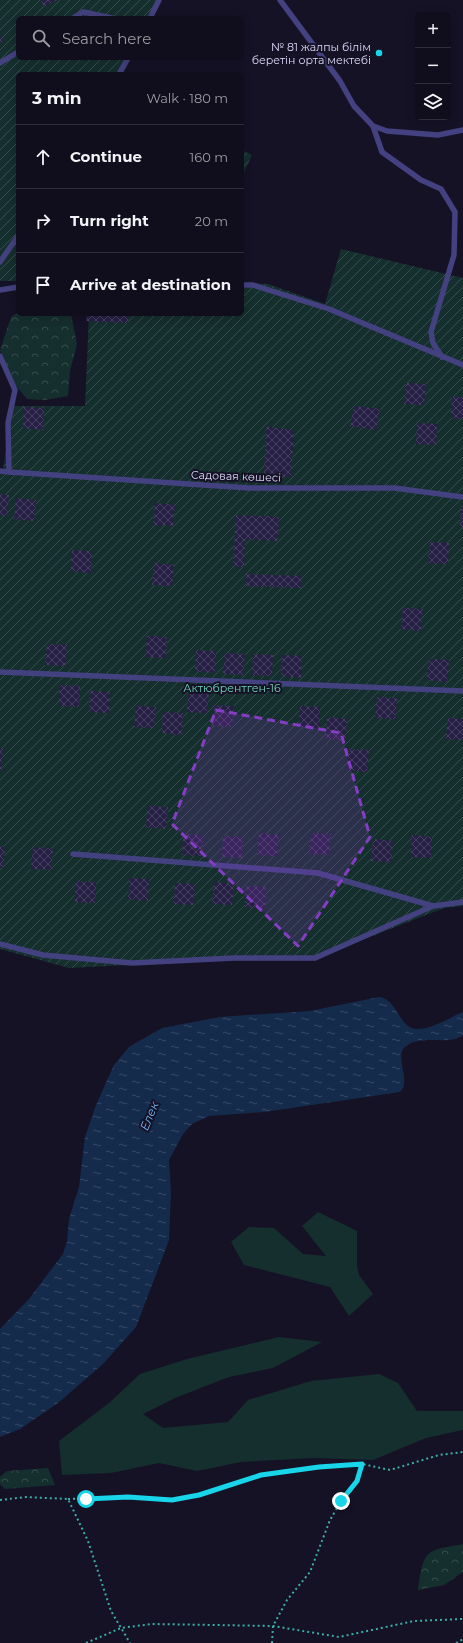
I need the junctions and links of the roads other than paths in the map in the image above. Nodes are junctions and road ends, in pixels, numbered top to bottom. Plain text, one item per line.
1 (159, 0) edge
2 (280, 0) edge
3 (76, 16) edge
4 (102, 16) edge
5 (151, 16) edge
6 (16, 53) edge
7 (127, 60) edge
8 (0, 63) edge
9 (120, 72) edge
10 (373, 126) junction
11 (463, 130) edge
12 (16, 239) edge
13 (0, 262) edge
14 (244, 285) edge
15 (16, 287) edge
16 (0, 290) edge
17 (0, 356) edge
18 (442, 357) junction
19 (463, 365) edge
20 (0, 471) edge
21 (9, 472) junction
22 (463, 496) edge
23 (0, 672) edge
24 (463, 691) edge
25 (73, 854) dead end
26 (463, 902) edge
27 (433, 906) junction
28 (0, 944) edge

1 - 5 lane
2 - 10 lane
3 - 4 lane
6 - 8 lane
7 - 9 lane
10 - 11 lane
10 - 18 lane
12 - 13 lane
14 - 18 lane
15 - 16 lane
17 - 21 lane
18 - 19 lane
20 - 21 lane, Садовая көшесі
21 - 22 lane, Садовая көшесі
23 - 24 lane
25 - 27 lane
26 - 27 lane
27 - 28 lane

